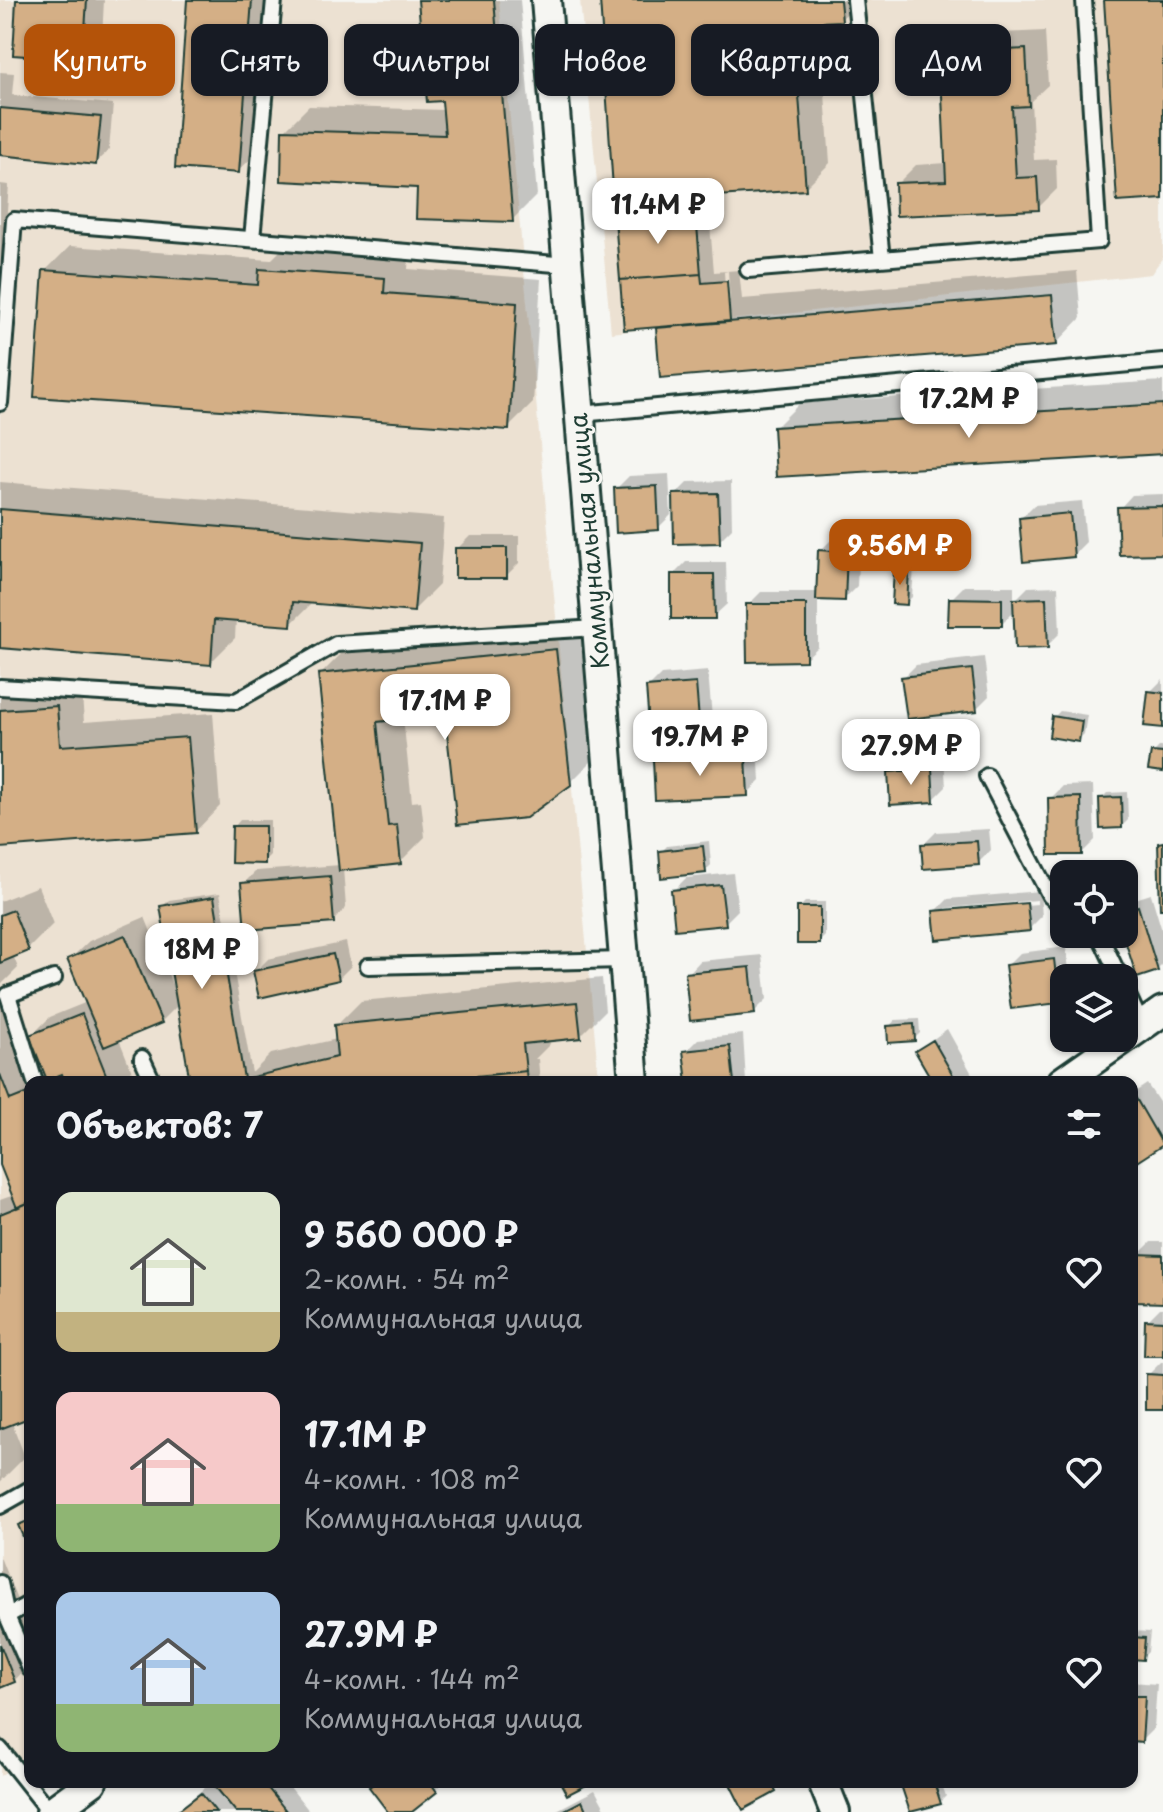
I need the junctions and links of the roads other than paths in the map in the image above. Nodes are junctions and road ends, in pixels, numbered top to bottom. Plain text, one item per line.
1 (274, 0) edge
2 (546, 0) edge
3 (855, 0) edge
4 (1084, 0) edge
5 (252, 239) junction
6 (882, 259) junction
7 (568, 265) junction
8 (748, 270) dead end
9 (1163, 361) edge
10 (0, 403) edge
11 (580, 414) junction
12 (597, 628) junction
13 (0, 687) edge
14 (987, 776) dead end
15 (1050, 896) edge
16 (624, 960) junction
17 (368, 966) dead end
18 (54, 978) dead end
19 (1138, 1002) edge
20 (1153, 1018) edge
21 (142, 1058) dead end
22 (33, 1076) edge
23 (150, 1076) edge
24 (634, 1076) edge
25 (1071, 1076) edge
26 (24, 1492) edge
27 (0, 1506) edge
28 (0, 1583) edge
29 (24, 1606) edge
30 (7, 1616) junction
31 (24, 1655) edge
32 (0, 1749) edge
33 (24, 1779) edge
34 (31, 1788) edge
35 (80, 1788) edge
36 (825, 1788) edge
37 (50, 1812) edge
38 (835, 1812) edge

1 - 5 lane
2 - 7 street, Коммунальная улица
3 - 6 lane
4 - 6 lane
5 - 7 lane
5 - 10 lane
6 - 8 lane
7 - 11 street, Коммунальная улица
9 - 11 lane
11 - 12 street, Коммунальная улица
12 - 13 lane
12 - 16 street, Коммунальная улица
14 - 15 lane
16 - 17 lane
16 - 24 street, Коммунальная улица
18 - 22 lane
19 - 20 lane
20 - 25 street
21 - 23 lane
26 - 27 lane
28 - 30 lane
29 - 30 lane
30 - 31 lane
32 - 33 lane
34 - 37 lane
35 - 37 street
36 - 38 street

